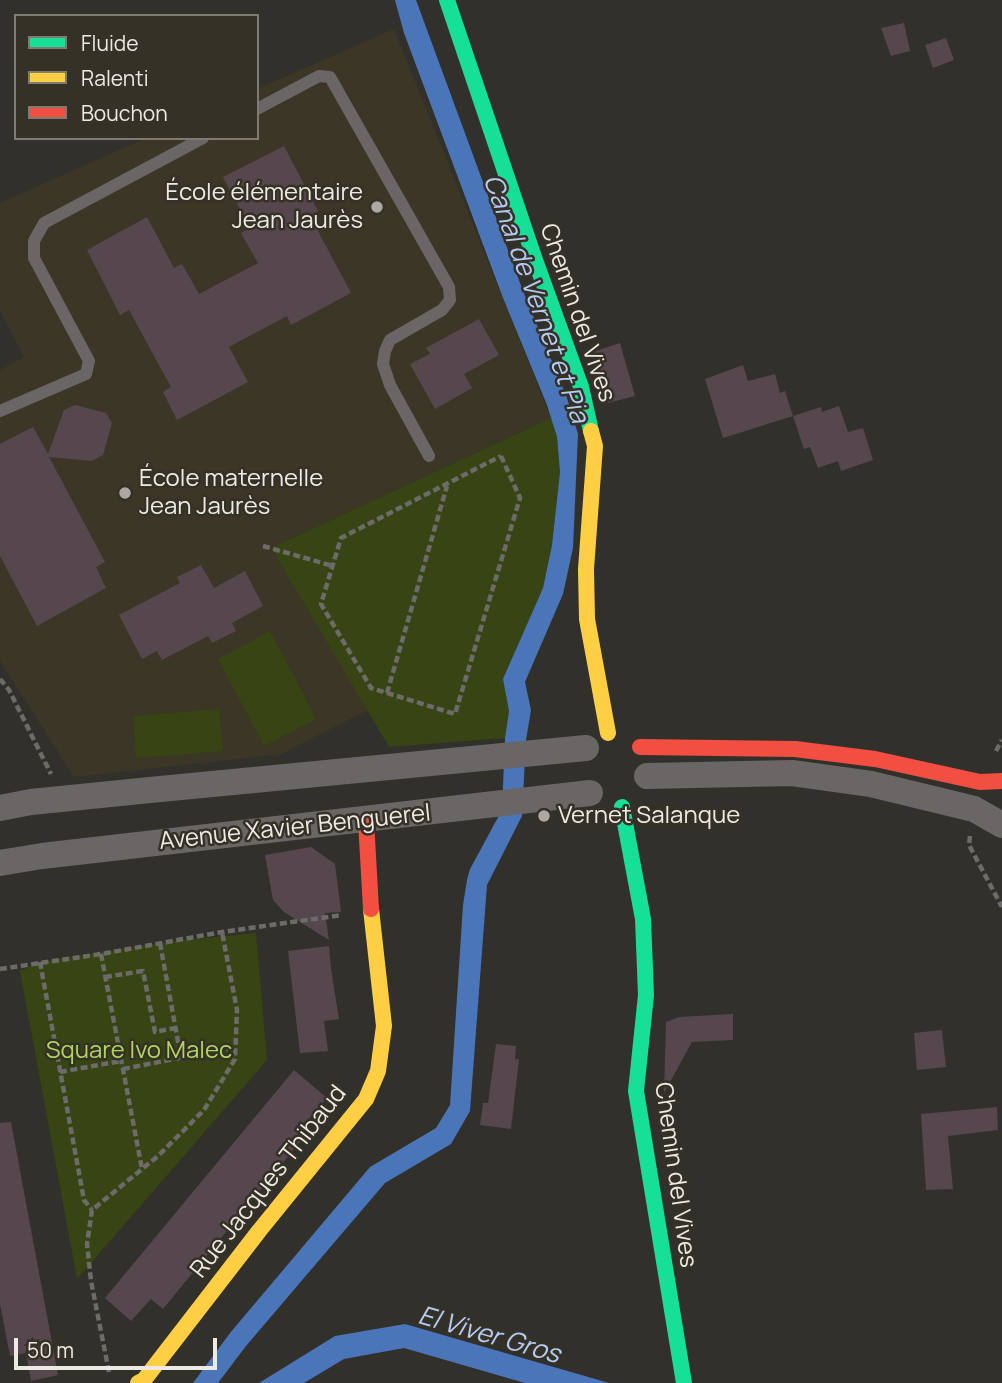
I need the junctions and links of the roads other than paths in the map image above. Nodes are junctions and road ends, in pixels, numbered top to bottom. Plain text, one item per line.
1 (447, 0) edge
2 (259, 108) edge
3 (199, 140) edge
4 (0, 411) edge
5 (429, 456) dead end
6 (608, 733) junction
7 (640, 747) junction
8 (586, 748) junction
9 (647, 776) junction
10 (1002, 781) edge
11 (590, 793) junction
12 (622, 807) junction
13 (0, 808) edge
14 (366, 821) junction
15 (1002, 825) edge
16 (0, 863) edge
17 (138, 1383) edge
18 (684, 1383) edge

1 - 6 street, Chemin del Vives
2 - 5 lane
3 - 4 lane
6 - 7 street
6 - 8 street
7 - 9 street
7 - 10 street
8 - 11 street
8 - 13 street
9 - 12 street
9 - 15 street
11 - 12 street
11 - 14 street, Avenue Xavier Benguerel
12 - 18 street, Chemin del Vives
14 - 16 street, Avenue Xavier Benguerel
14 - 17 street, Rue Jacques Thibaud

